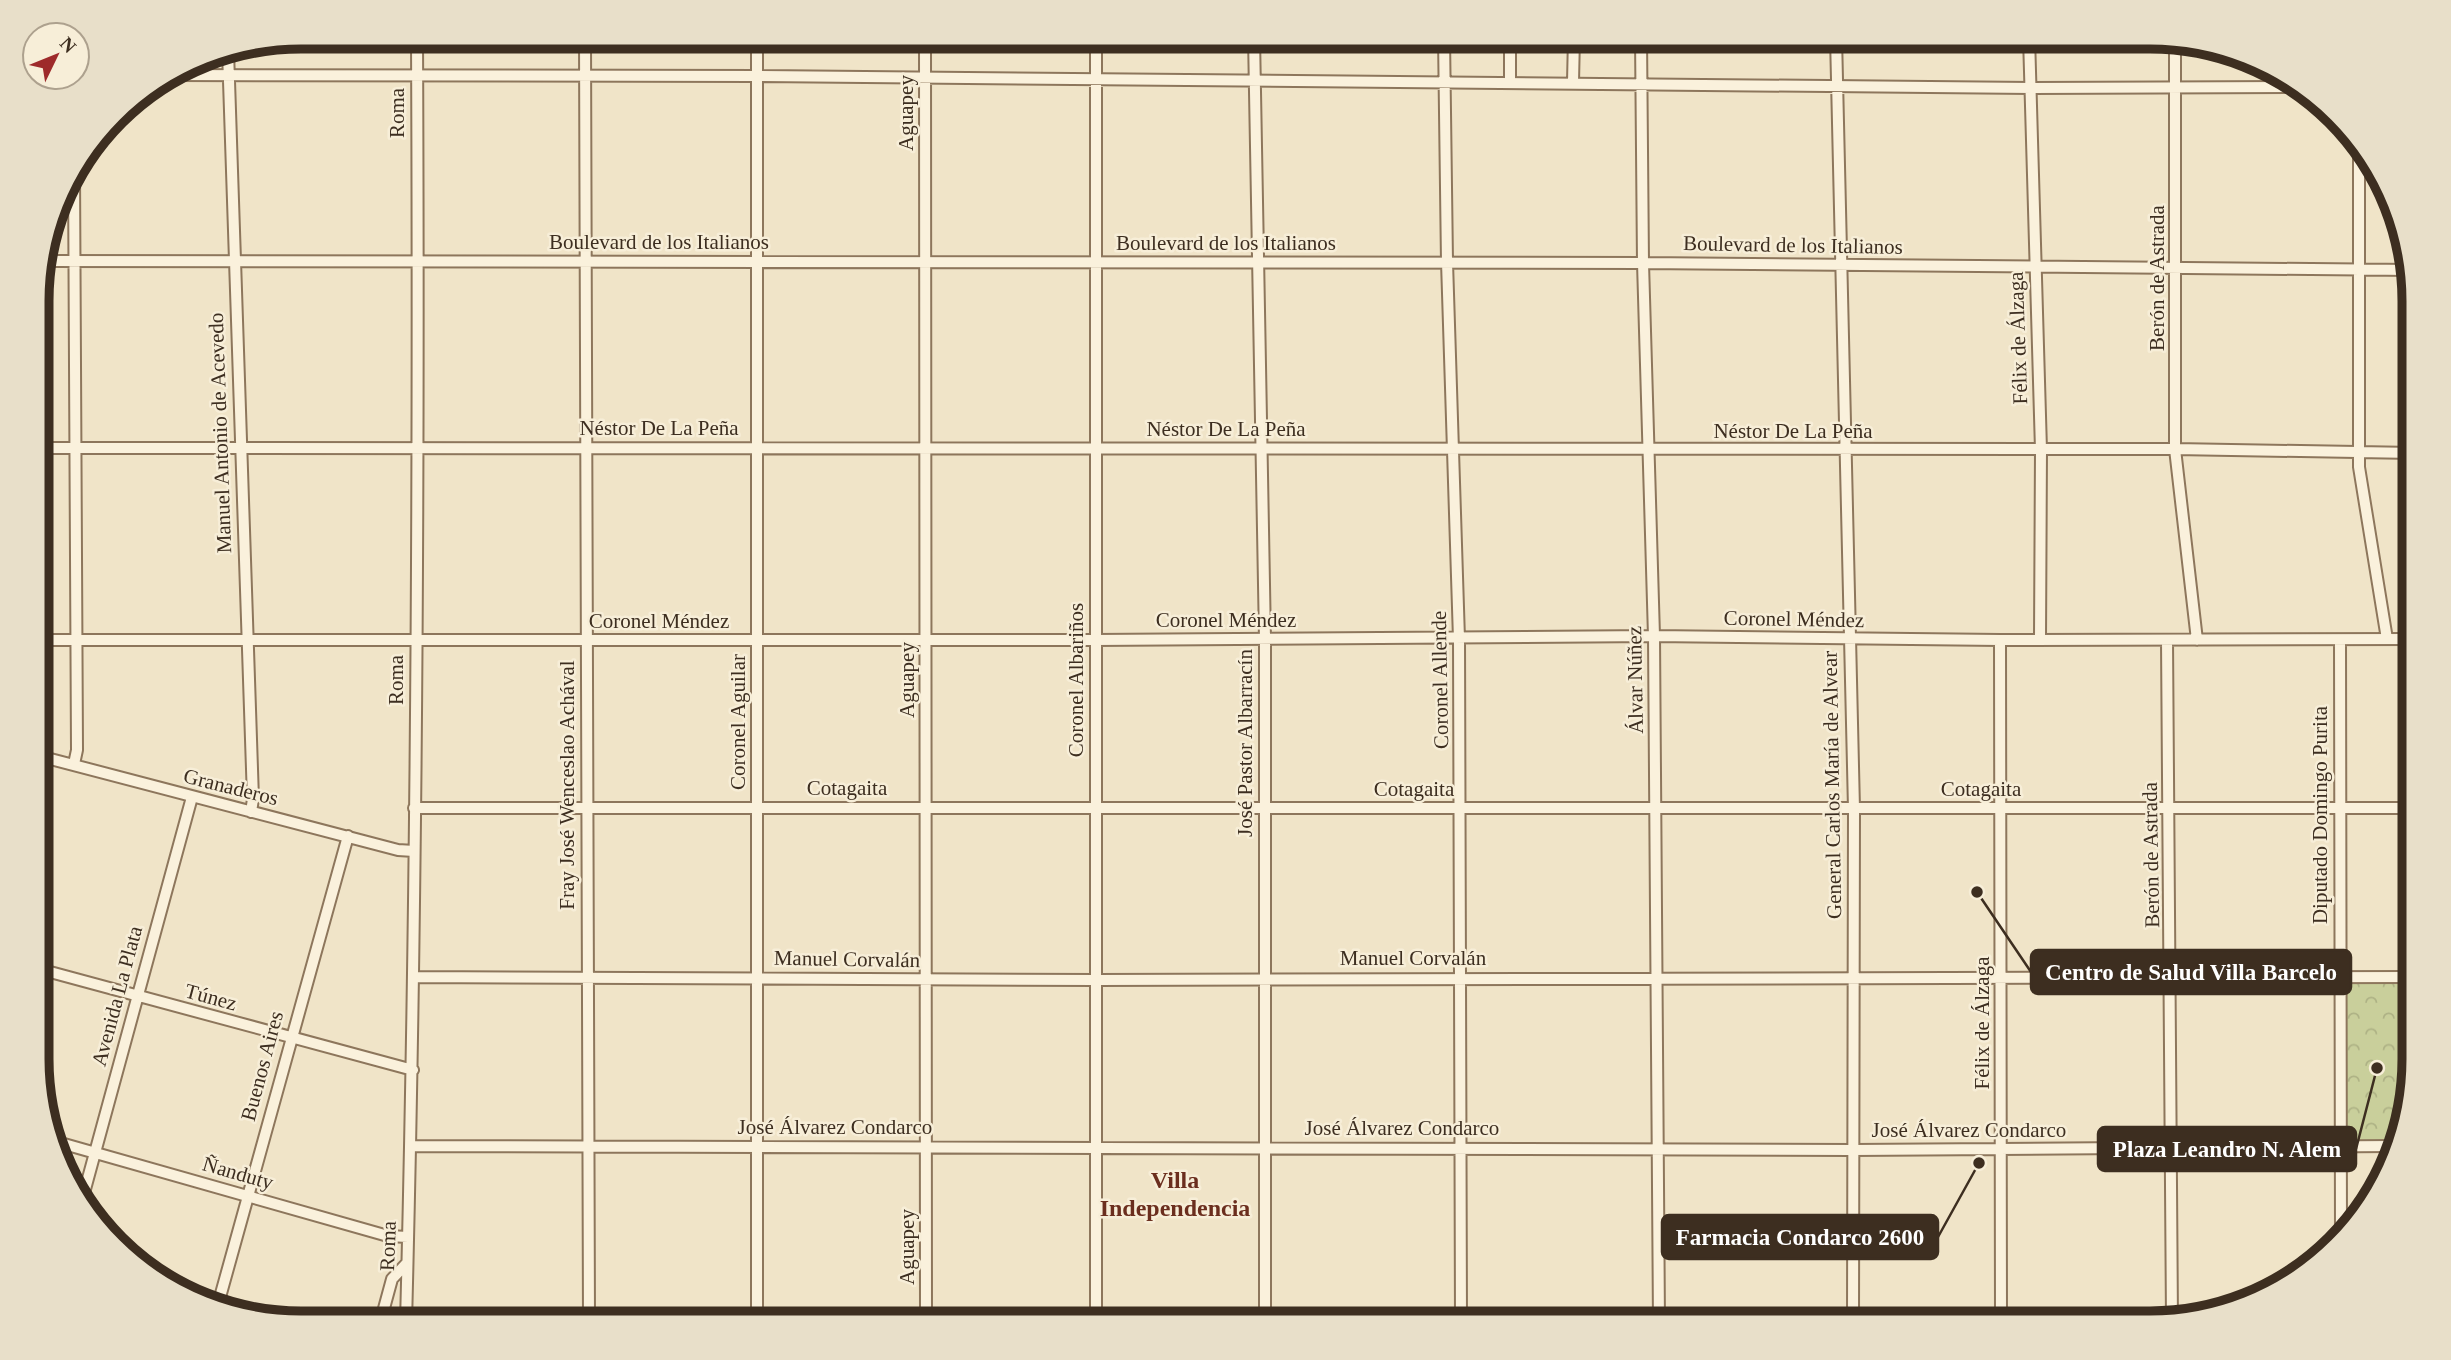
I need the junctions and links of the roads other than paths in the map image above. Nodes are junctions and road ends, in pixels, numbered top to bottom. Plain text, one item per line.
1 (417, 49) edge
2 (585, 49) edge
3 (757, 49) edge
4 (925, 49) edge
5 (1096, 49) edge
6 (1254, 49) edge
7 (1444, 49) edge
8 (1510, 49) edge
9 (1574, 49) edge
10 (1641, 49) edge
11 (1836, 49) edge
12 (2029, 49) edge
13 (2175, 51) edge
14 (228, 60) edge
15 (189, 75) edge
16 (229, 76) junction
17 (417, 76) junction
18 (584, 76) junction
19 (757, 76) junction
20 (925, 79) junction
21 (1096, 80) junction
22 (1254, 80) junction
23 (1510, 81) junction
24 (1444, 82) junction
25 (1573, 82) junction
26 (1642, 83) junction
27 (1837, 84) junction
28 (2176, 87) junction
29 (2282, 87) edge
30 (2031, 88) junction
31 (2359, 161) edge
32 (74, 192) edge
33 (756, 260) junction
34 (52, 261) edge
35 (75, 261) junction
36 (585, 261) junction
37 (1096, 261) junction
38 (415, 262) junction
39 (925, 262) junction
40 (1256, 262) junction
41 (1447, 262) junction
42 (234, 263) junction
43 (1643, 263) junction
44 (1841, 265) junction
45 (2035, 266) junction
46 (2177, 266) junction
47 (2358, 269) junction
48 (2400, 270) edge
49 (925, 446) junction
50 (587, 447) junction
51 (756, 447) junction
52 (49, 448) edge
53 (75, 448) junction
54 (242, 448) junction
55 (1453, 448) junction
56 (1094, 449) junction
57 (1260, 449) junction
58 (2175, 449) junction
59 (419, 450) junction
60 (1649, 450) junction
61 (1845, 450) junction
62 (2041, 450) junction
63 (2358, 453) junction
64 (2402, 453) edge
65 (1654, 636) junction
66 (245, 638) junction
67 (926, 638) junction
68 (415, 639) junction
69 (1265, 639) junction
70 (1459, 639) junction
71 (1849, 639) junction
72 (2040, 639) junction
73 (2387, 639) junction
74 (2402, 639) edge
75 (49, 640) edge
76 (76, 640) junction
77 (586, 640) junction
78 (758, 640) junction
79 (1095, 640) junction
80 (2000, 640) junction
81 (2167, 640) junction
82 (2197, 640) junction
83 (2340, 640) junction
84 (49, 758) edge
85 (74, 764) junction
86 (192, 797) junction
87 (758, 807) junction
88 (1096, 807) junction
89 (1655, 807) junction
90 (2000, 807) junction
91 (414, 808) junction
92 (587, 808) junction
93 (926, 808) junction
94 (1265, 808) junction
95 (2339, 808) junction
96 (2402, 808) edge
97 (1460, 809) junction
98 (1854, 809) junction
99 (2169, 809) junction
100 (251, 812) junction
101 (348, 836) junction
102 (414, 852) junction
103 (49, 972) edge
104 (587, 977) junction
105 (757, 977) junction
106 (1657, 977) junction
107 (2402, 977) edge
108 (413, 978) junction
109 (1265, 978) junction
110 (1461, 978) junction
111 (2002, 978) junction
112 (2340, 978) junction
113 (925, 979) junction
114 (1853, 979) junction
115 (2172, 979) junction
116 (1096, 980) junction
117 (136, 996) junction
118 (290, 1038) junction
119 (414, 1070) junction
120 (63, 1144) edge
121 (411, 1146) junction
122 (757, 1146) junction
123 (2341, 1146) junction
124 (2387, 1146) edge
125 (926, 1147) junction
126 (1097, 1147) junction
127 (1264, 1147) junction
128 (1460, 1147) junction
129 (589, 1148) junction
130 (2001, 1148) junction
131 (1658, 1149) junction
132 (2171, 1149) junction
133 (1853, 1150) junction
134 (95, 1152) junction
135 (85, 1188) edge
136 (247, 1195) junction
137 (2341, 1223) edge
138 (408, 1237) junction
139 (407, 1263) junction
140 (219, 1298) edge
141 (2172, 1310) edge
142 (383, 1311) edge
143 (406, 1311) edge
144 (589, 1311) edge
145 (757, 1311) edge
146 (926, 1311) edge
147 (1096, 1311) edge
148 (1265, 1311) edge
149 (1461, 1311) edge
150 (1659, 1311) edge
151 (1853, 1311) edge
152 (2001, 1311) edge

1 - 17 street, Roma
2 - 18 street, Fray José Wenceslao Achával
3 - 19 street, Coronel Aguilar
4 - 20 street, Aguapey
5 - 21 street, Coronel Albariños
6 - 22 street, José Pastor Albarracín
7 - 24 street, Coronel Allende
8 - 23 street
9 - 25 street
10 - 26 street, Álvar Núñez
11 - 27 street, General Carlos María de Alvear
12 - 30 street, Félix de Álzaga
13 - 28 street, Berón de Astrada
14 - 16 street, Manuel Antonio de Acevedo
15 - 16 street
16 - 17 street
16 - 42 street, Manuel Antonio de Acevedo
17 - 18 street
17 - 38 street, Roma
18 - 19 street
18 - 36 street, Fray José Wenceslao Achával
19 - 20 street
19 - 33 street, Coronel Aguilar
20 - 21 street
20 - 39 street, Aguapey
21 - 22 street
21 - 37 street, Coronel Albariños
22 - 24 street
22 - 40 street, José Pastor Albarracín
23 - 24 street
23 - 25 street
24 - 41 street, Coronel Allende
25 - 26 street
26 - 27 street
26 - 43 street, Álvar Núñez
27 - 30 street
27 - 44 street, General Carlos María de Alvear
28 - 29 street
28 - 30 street
28 - 46 street, Berón de Astrada
30 - 45 street, Félix de Álzaga
31 - 47 street
32 - 35 street
33 - 36 street, Boulevard de los Italianos
33 - 39 street, Boulevard de los Italianos
33 - 51 street, Coronel Aguilar
34 - 35 street, Boulevard de los Italianos
35 - 42 street, Boulevard de los Italianos
35 - 53 street
36 - 38 street, Boulevard de los Italianos
36 - 50 street, Fray José Wenceslao Achával
37 - 39 street, Boulevard de los Italianos
37 - 40 street, Boulevard de los Italianos
37 - 56 street, Coronel Albariños
38 - 42 street, Boulevard de los Italianos
38 - 59 street, Roma
39 - 49 street, Aguapey
40 - 41 street, Boulevard de los Italianos
40 - 57 street, José Pastor Albarracín
41 - 43 street, Boulevard de los Italianos
41 - 55 street, Coronel Allende
42 - 54 street, Manuel Antonio de Acevedo
43 - 44 street, Boulevard de los Italianos
43 - 60 street, Álvar Núñez
44 - 45 street, Boulevard de los Italianos
44 - 61 street, General Carlos María de Alvear
45 - 46 street, Boulevard de los Italianos
45 - 62 street, Félix de Álzaga
46 - 47 street, Boulevard de los Italianos
46 - 58 street, Berón de Astrada
47 - 48 street, Boulevard de los Italianos
47 - 63 street
49 - 51 street, Néstor De La Peña
49 - 56 street, Néstor De La Peña
49 - 67 street, Aguapey
50 - 51 street, Néstor De La Peña
50 - 59 street, Néstor De La Peña
50 - 77 street, Fray José Wenceslao Achával
51 - 78 street, Coronel Aguilar
52 - 53 street, Néstor De La Peña
53 - 54 street, Néstor De La Peña
53 - 76 street
54 - 59 street, Néstor De La Peña
54 - 66 street, Manuel Antonio de Acevedo
55 - 57 street, Néstor De La Peña
55 - 60 street, Néstor De La Peña
55 - 70 street, Coronel Allende
56 - 57 street, Néstor De La Peña
56 - 79 street, Coronel Albariños
57 - 69 street, José Pastor Albarracín
58 - 62 street, Néstor De La Peña
58 - 63 street, Néstor De La Peña
58 - 82 street, Berón de Astrada
59 - 68 street, Roma
60 - 61 street, Néstor De La Peña
60 - 65 street, Álvar Núñez
61 - 62 street, Néstor De La Peña
61 - 71 street, General Carlos María de Alvear
62 - 72 street, Félix de Álzaga
63 - 64 street, Néstor De La Peña
63 - 73 street
65 - 70 street, Coronel Méndez
65 - 71 street, Coronel Méndez
65 - 89 street, Álvar Núñez
66 - 68 street, Coronel Méndez
66 - 76 street, Coronel Méndez
66 - 100 street, Manuel Antonio de Acevedo
67 - 78 street, Coronel Méndez
67 - 79 street, Coronel Méndez
67 - 93 street, Aguapey
68 - 77 street, Coronel Méndez
68 - 91 street, Roma
69 - 70 street, Coronel Méndez
69 - 79 street, Coronel Méndez
69 - 94 street, José Pastor Albarracín
70 - 97 street, Coronel Allende
71 - 80 street, Coronel Méndez
71 - 98 street, General Carlos María de Alvear
72 - 80 street, Coronel Méndez
72 - 81 street, Coronel Méndez
73 - 74 street, Coronel Méndez
73 - 83 street, Coronel Méndez
75 - 76 street, Coronel Méndez
76 - 85 street
77 - 78 street, Coronel Méndez
77 - 92 street, Fray José Wenceslao Achával
78 - 87 street, Coronel Aguilar
79 - 88 street, Coronel Albariños
80 - 90 street, Félix de Álzaga
81 - 82 street, Coronel Méndez
81 - 99 street, Berón de Astrada
82 - 83 street, Coronel Méndez
83 - 95 street, Diputado Domingo Purita
84 - 85 street, Granaderos
85 - 86 street, Granaderos
86 - 100 street, Granaderos
86 - 117 street, Avenida La Plata
87 - 92 street, Cotagaita
87 - 93 street, Cotagaita
87 - 105 street, Coronel Aguilar
88 - 93 street, Cotagaita
88 - 94 street, Cotagaita
88 - 116 street, Coronel Albariños
89 - 97 street, Cotagaita
89 - 98 street, Cotagaita
89 - 106 street, Álvar Núñez
90 - 98 street, Cotagaita
90 - 99 street, Cotagaita
90 - 111 street, Félix de Álzaga
91 - 92 street, Cotagaita
91 - 102 street, Roma
92 - 104 street, Fray José Wenceslao Achával
93 - 113 street, Aguapey
94 - 97 street, Cotagaita
94 - 109 street, José Pastor Albarracín
95 - 96 street, Cotagaita
95 - 99 street, Cotagaita
95 - 112 street, Diputado Domingo Purita
97 - 110 street, Coronel Allende
98 - 114 street, General Carlos María de Alvear
99 - 115 street, Berón de Astrada
100 - 101 street, Granaderos
101 - 102 street, Granaderos
101 - 118 street, Buenos Aires
102 - 108 street, Roma
103 - 117 street, Túnez
104 - 105 street, Manuel Corvalán
104 - 108 street, Manuel Corvalán
104 - 129 street, Fray José Wenceslao Achával
105 - 113 street, Manuel Corvalán
105 - 122 street, Coronel Aguilar
106 - 110 street, Manuel Corvalán
106 - 114 street, Manuel Corvalán
106 - 131 street, Álvar Núñez
107 - 112 street, Manuel Corvalán
108 - 119 street, Roma
109 - 110 street, Manuel Corvalán
109 - 116 street, Manuel Corvalán
109 - 127 street, José Pastor Albarracín
110 - 128 street, Coronel Allende
111 - 114 street, Manuel Corvalán
111 - 115 street, Manuel Corvalán
111 - 130 street, Félix de Álzaga
112 - 115 street, Manuel Corvalán
112 - 123 street, Diputado Domingo Purita
113 - 116 street, Manuel Corvalán
113 - 125 street, Aguapey
114 - 133 street, General Carlos María de Alvear
115 - 132 street, Berón de Astrada
116 - 126 street, Coronel Albariños
117 - 118 street, Túnez
117 - 134 street, Avenida La Plata
118 - 119 street, Túnez
118 - 136 street, Buenos Aires
119 - 121 street, Roma
120 - 134 street, Ñanduty
121 - 129 street, José Álvarez Condarco
121 - 138 street, Roma
122 - 125 street, José Álvarez Condarco
122 - 129 street, José Álvarez Condarco
122 - 145 street, Coronel Aguilar
123 - 124 street, José Álvarez Condarco
123 - 132 street, José Álvarez Condarco
123 - 137 street, Diputado Domingo Purita
125 - 126 street, José Álvarez Condarco
125 - 146 street, Aguapey
126 - 127 street, José Álvarez Condarco
126 - 147 street, Coronel Albariños
127 - 128 street, José Álvarez Condarco
127 - 148 street, José Pastor Albarracín
128 - 131 street, José Álvarez Condarco
128 - 149 street, Coronel Allende
129 - 144 street, Fray José Wenceslao Achával
130 - 132 street, José Álvarez Condarco
130 - 133 street, José Álvarez Condarco
130 - 152 street, Félix de Álzaga
131 - 133 street, José Álvarez Condarco
131 - 150 street, Álvar Núñez
132 - 141 street, Berón de Astrada
133 - 151 street, General Carlos María de Alvear
134 - 135 street, Avenida La Plata
134 - 136 street, Ñanduty
136 - 138 street, Ñanduty
136 - 140 street, Buenos Aires
138 - 139 street, Roma
139 - 142 street
139 - 143 street, Roma

